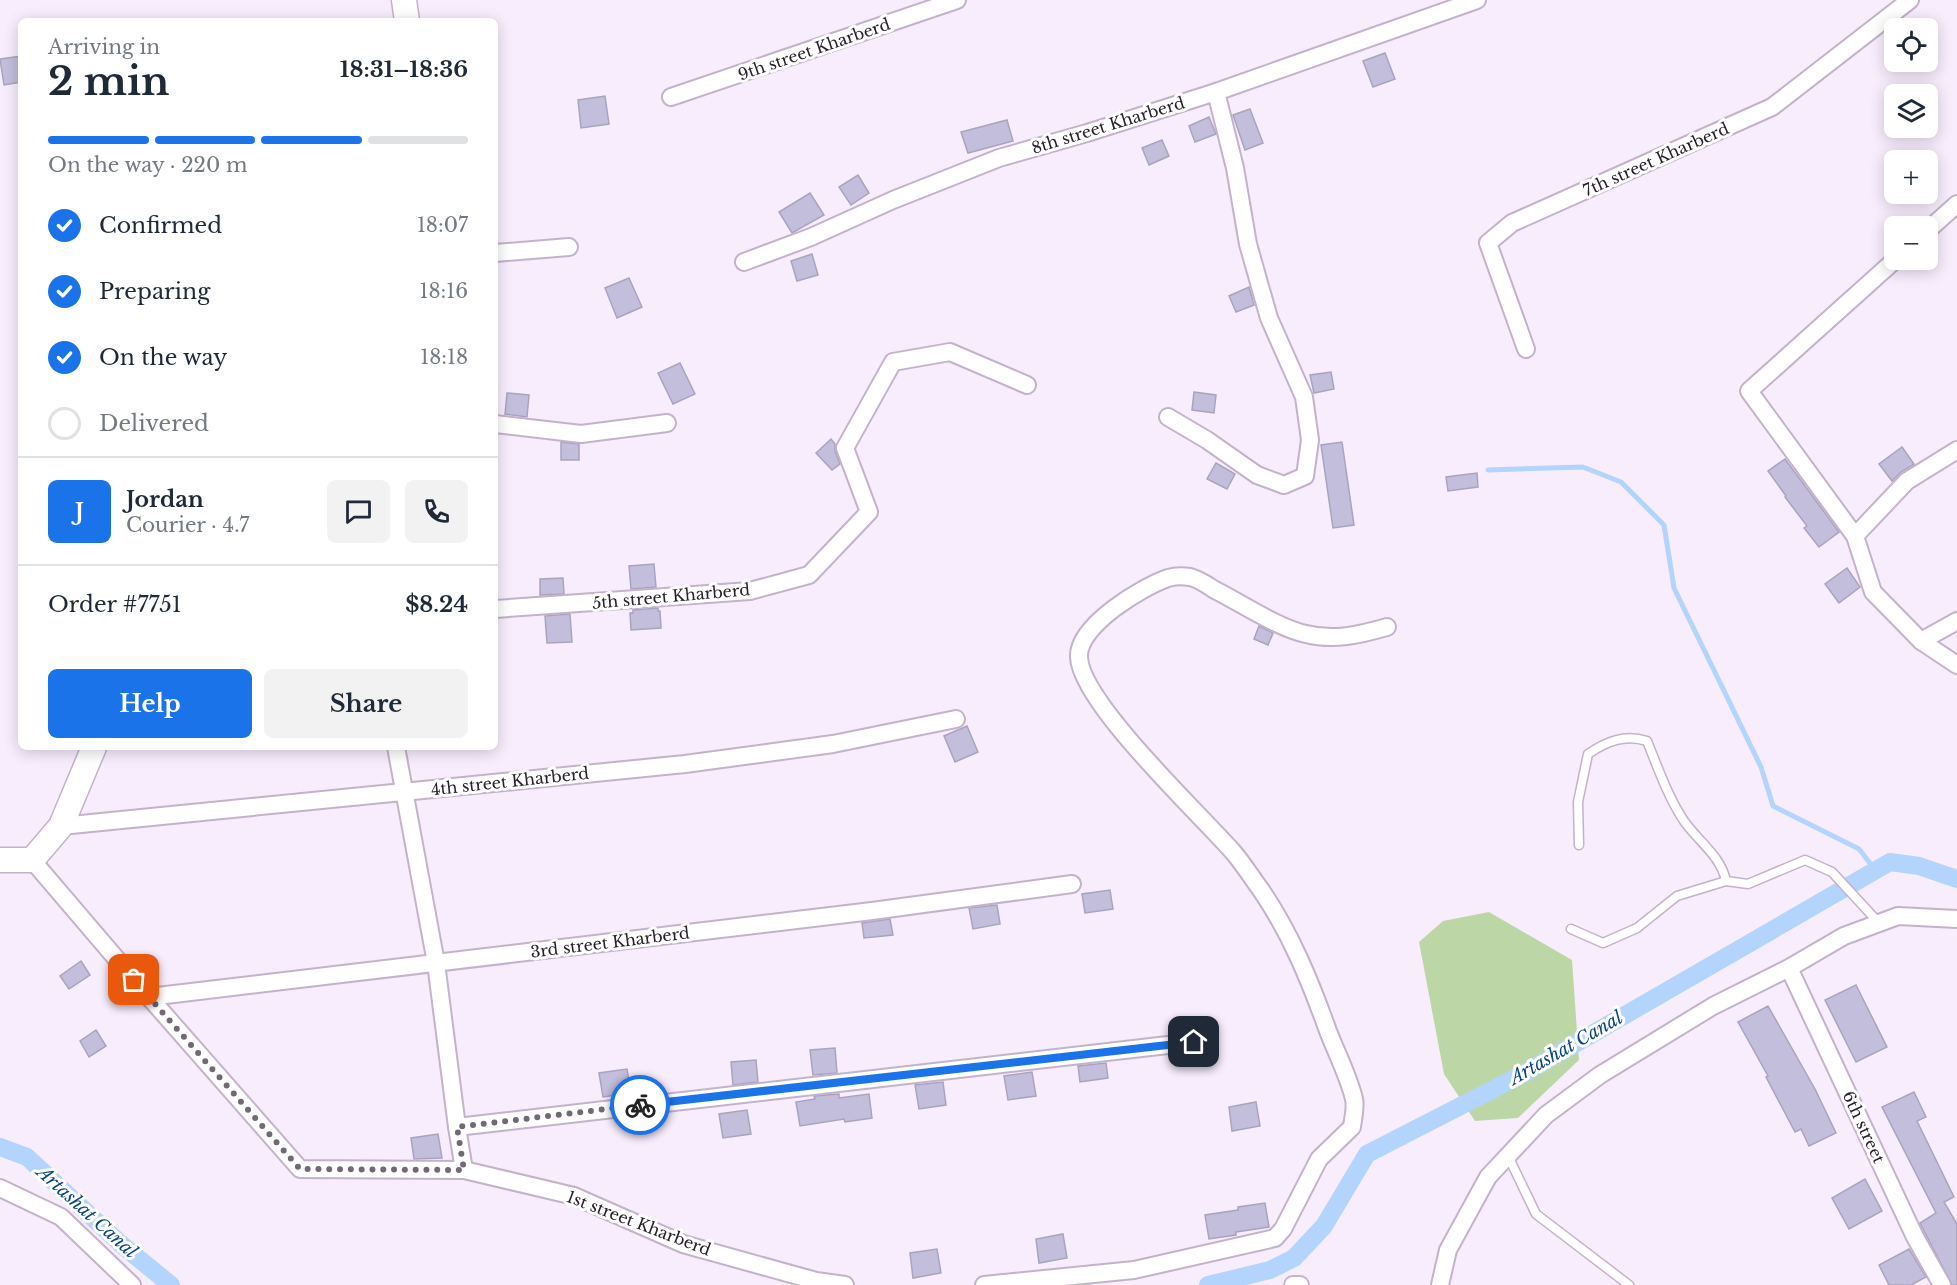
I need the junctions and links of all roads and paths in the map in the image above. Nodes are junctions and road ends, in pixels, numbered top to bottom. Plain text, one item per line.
1 (404, 0) edge
2 (957, 0) edge
3 (1478, 0) edge
4 (1910, 0) edge
5 (407, 18) edge
6 (1216, 92) junction
7 (671, 97) dead end
8 (1957, 204) edge
9 (1938, 221) edge
10 (569, 247) dead end
11 (498, 253) edge
12 (744, 262) dead end
13 (1884, 270) edge
14 (1526, 349) dead end
15 (1027, 385) dead end
16 (1168, 417) dead end
17 (667, 423) dead end
18 (498, 424) edge
19 (1957, 450) edge
20 (1855, 536) junction
21 (498, 609) edge
22 (1957, 621) edge
23 (1387, 627) dead end
24 (1922, 641) junction
25 (1957, 665) edge
26 (956, 719) dead end
27 (93, 750) edge
28 (397, 750) edge
29 (406, 792) junction
30 (61, 826) junction
31 (1579, 845) dead end
32 (0, 860) edge
33 (32, 860) junction
34 (1726, 881) junction
35 (1072, 884) dead end
36 (1957, 919) edge
37 (1879, 923) junction
38 (1571, 930) dead end
39 (436, 963) junction
40 (1789, 968) junction
41 (149, 997) junction
42 (1194, 1042) dead end
43 (457, 1127) junction
44 (1508, 1155) junction
45 (464, 1170) junction
46 (0, 1188) edge
47 (132, 1285) edge
48 (845, 1285) edge
49 (984, 1285) edge
50 (1293, 1285) edge
51 (1300, 1285) edge
52 (1440, 1285) edge
53 (1629, 1285) edge
54 (1942, 1285) edge

1 - 5 street
2 - 7 street, 9th street Kharberd
3 - 6 street, 8th street Kharberd
4 - 14 street, 7th street Kharberd
6 - 12 street, 8th street Kharberd
6 - 16 street
8 - 9 street
10 - 11 street
13 - 20 street
15 - 21 street, 5th street Kharberd
17 - 18 street
19 - 20 street
20 - 24 street
22 - 24 street
23 - 49 street
24 - 25 street
26 - 29 street, 4th street Kharberd
27 - 30 street
28 - 29 street
29 - 30 street, 4th street Kharberd
29 - 39 street
30 - 33 street
31 - 34 lane
32 - 33 street
33 - 41 street, 1st street Kharberd
34 - 37 lane
34 - 38 lane
35 - 39 street, 3rd street Kharberd
36 - 37 street
37 - 40 street
39 - 41 street, 3rd street Kharberd
39 - 43 street
40 - 44 street
40 - 54 street, 6th street
41 - 45 street, 1st street Kharberd
42 - 43 street
43 - 45 street
44 - 52 street
44 - 53 lane
45 - 48 street, 1st street Kharberd
46 - 47 street
50 - 51 street

